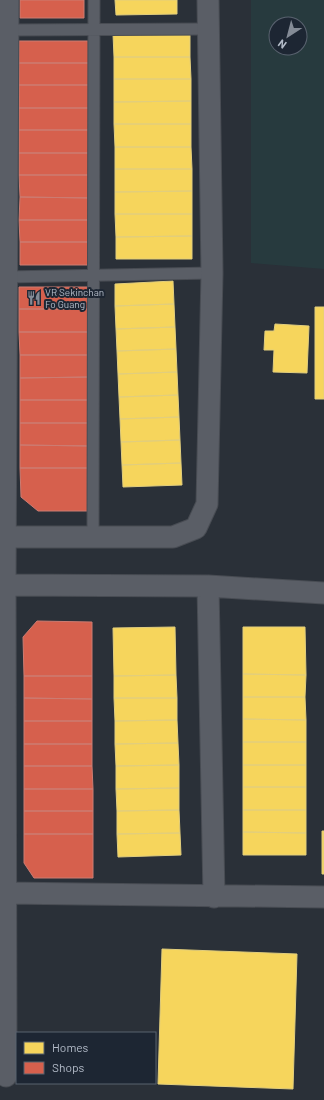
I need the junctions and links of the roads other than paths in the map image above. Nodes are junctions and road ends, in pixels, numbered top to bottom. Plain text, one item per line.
1 (8, 0) edge
2 (94, 0) edge
3 (208, 0) edge
4 (94, 29) junction
5 (208, 29) junction
6 (8, 30) junction
7 (212, 273) junction
8 (94, 276) junction
9 (6, 277) junction
10 (5, 537) junction
11 (93, 537) junction
12 (2, 585) edge
13 (208, 586) junction
14 (324, 592) edge
15 (6, 893) junction
16 (214, 897) junction
17 (324, 897) edge
18 (6, 1076) dead end

1 - 6 street
2 - 4 lane
3 - 5 street
4 - 5 lane
4 - 6 lane
4 - 8 lane
5 - 7 street
6 - 9 street
7 - 8 lane
7 - 11 street
8 - 9 lane
8 - 11 lane
9 - 10 street
10 - 11 street
10 - 12 street
12 - 13 street
12 - 15 street
13 - 14 street
13 - 16 street
15 - 16 street
15 - 18 street
16 - 17 street

